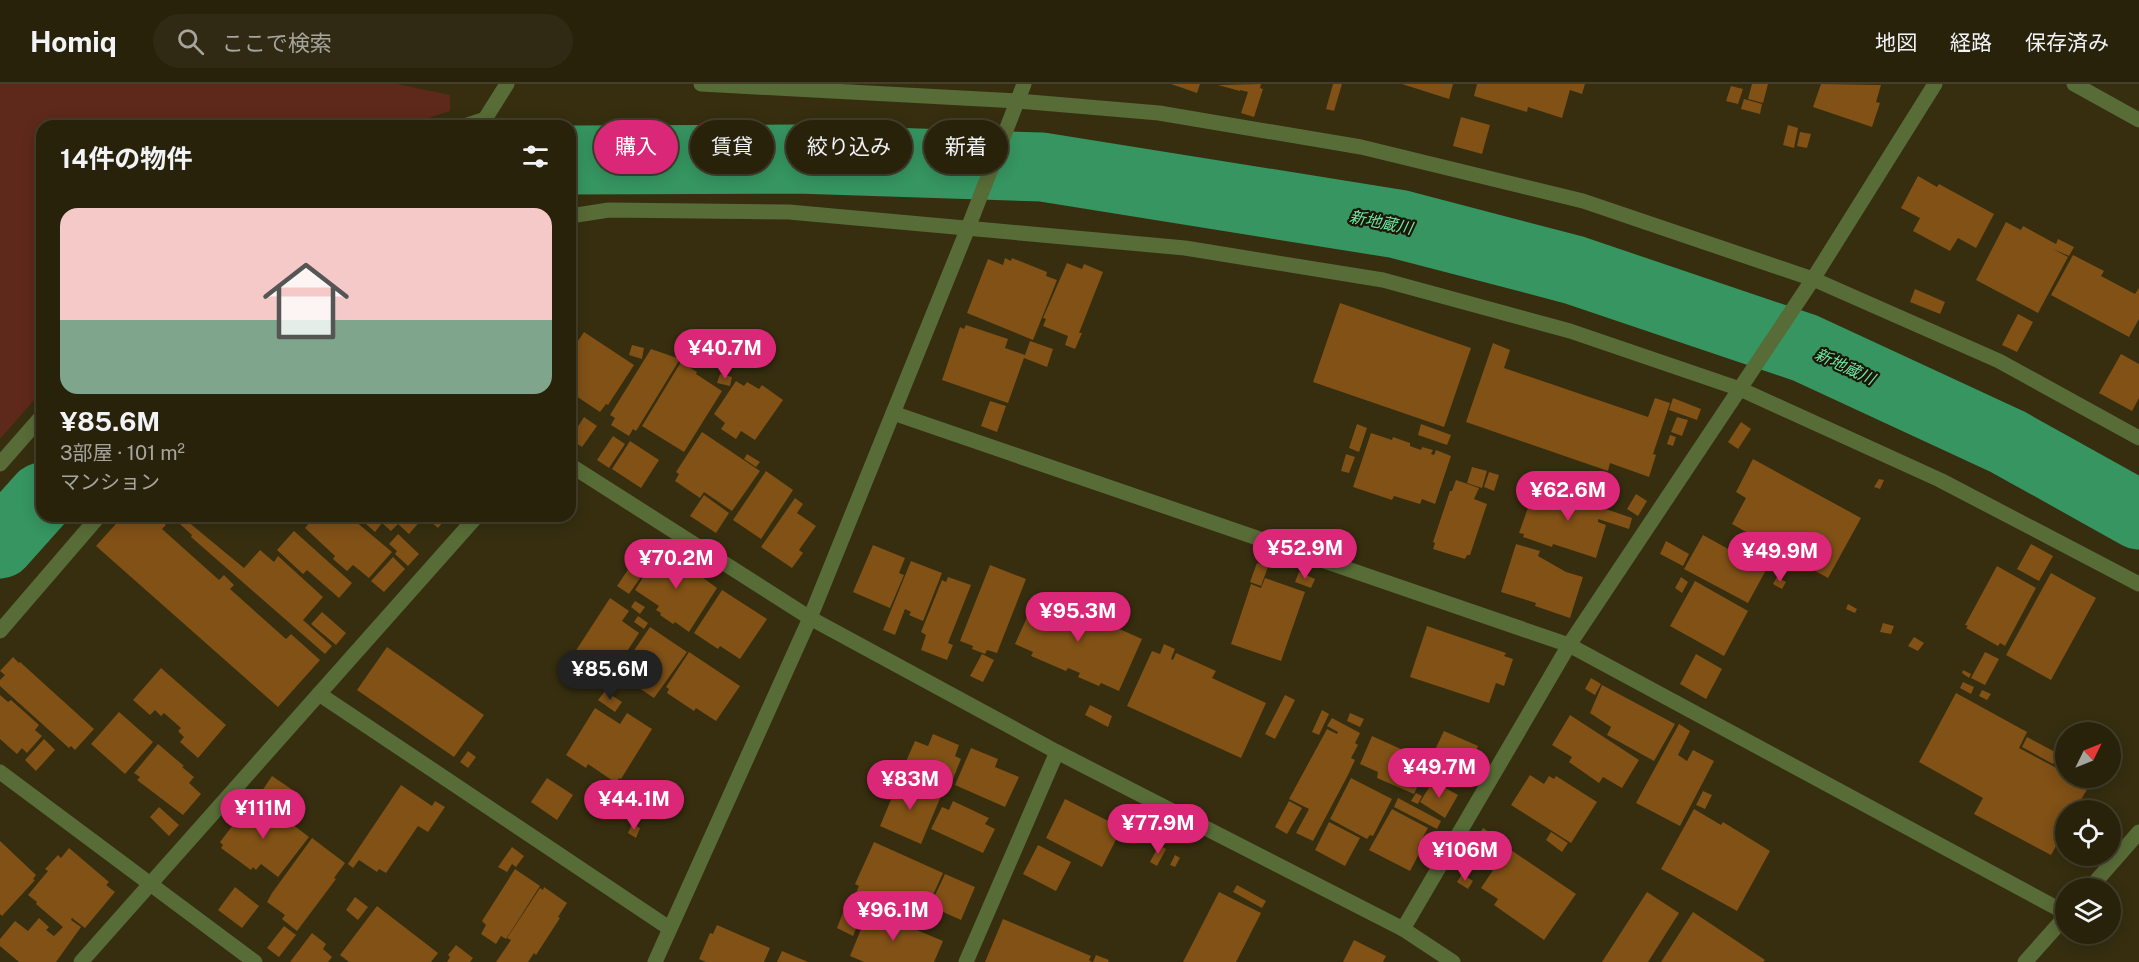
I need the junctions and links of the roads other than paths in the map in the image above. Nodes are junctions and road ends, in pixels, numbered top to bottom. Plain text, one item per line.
1 (507, 84) edge
2 (701, 84) edge
3 (1024, 84) edge
4 (1935, 84) edge
5 (2074, 84) edge
6 (1018, 100) junction
7 (482, 120) edge
8 (2139, 120) edge
9 (576, 215) edge
10 (968, 228) junction
11 (1813, 279) junction
12 (1740, 389) junction
13 (893, 412) junction
14 (36, 423) edge
15 (2139, 438) edge
16 (0, 464) edge
17 (576, 469) edge
18 (94, 522) edge
19 (472, 522) edge
20 (2139, 584) edge
21 (810, 618) junction
22 (0, 631) edge
23 (1569, 645) junction
24 (319, 694) junction
25 (1057, 752) junction
26 (0, 772) edge
27 (2139, 832) edge
28 (2099, 878) edge
29 (149, 884) junction
30 (2055, 908) edge
31 (2055, 927) edge
32 (669, 928) junction
33 (1403, 929) junction
34 (81, 962) edge
35 (255, 962) edge
36 (655, 962) edge
37 (966, 962) edge
38 (1453, 962) edge
39 (2025, 962) edge

1 - 7 street
2 - 6 street
3 - 6 street
4 - 11 street
5 - 8 street
6 - 10 street
6 - 11 street
9 - 10 street
10 - 12 street
10 - 13 street
11 - 12 street
11 - 15 street
12 - 20 street
12 - 23 street
13 - 21 street
13 - 23 street
14 - 16 street
17 - 21 street
18 - 22 street
19 - 24 street
21 - 25 street
21 - 32 street
23 - 30 street
23 - 33 street
24 - 29 street
24 - 32 street
25 - 33 street
25 - 37 street
26 - 29 street
27 - 28 street
29 - 34 street
29 - 35 street
31 - 39 street
32 - 36 street
33 - 38 street

